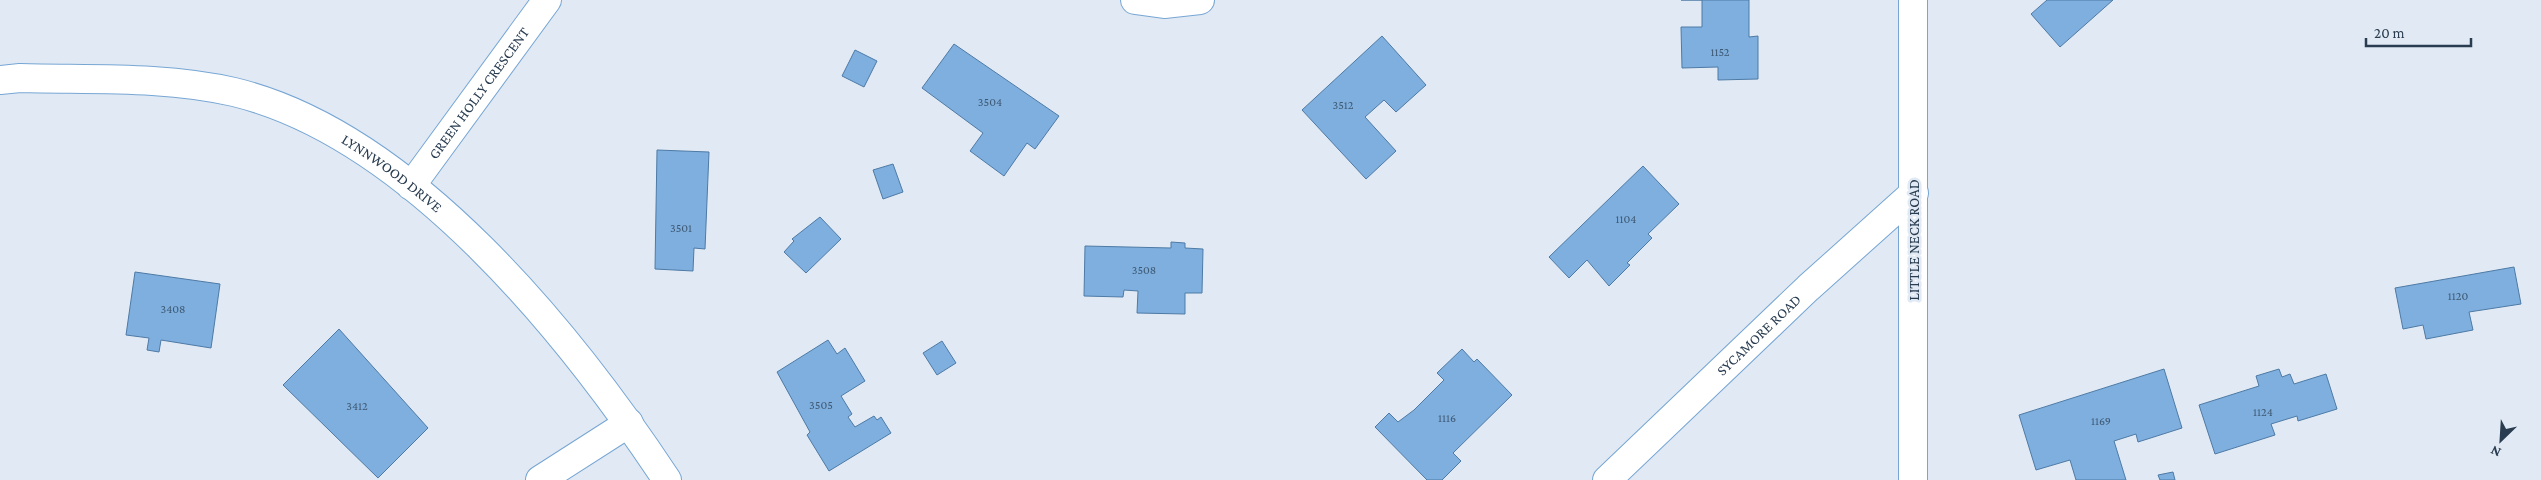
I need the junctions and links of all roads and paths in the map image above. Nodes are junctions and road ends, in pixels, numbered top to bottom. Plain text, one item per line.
1 (547, 0) edge
2 (1135, 0) edge
3 (1200, 0) edge
4 (1913, 0) edge
5 (0, 80) edge
6 (411, 186) junction
7 (1914, 192) junction
8 (629, 423) junction
9 (540, 480) edge
10 (667, 480) edge
11 (1607, 480) edge
12 (1913, 480) edge

1 - 6 street, GREEN HOLLY CRESCENT
2 - 3 street
4 - 7 street, LITTLE NECK ROAD
5 - 6 street, LYNNWOOD DRIVE
6 - 8 street, LYNNWOOD DRIVE
7 - 11 street, SYCAMORE ROAD
7 - 12 street, LITTLE NECK ROAD
8 - 9 street
8 - 10 street, LYNNWOOD DRIVE

